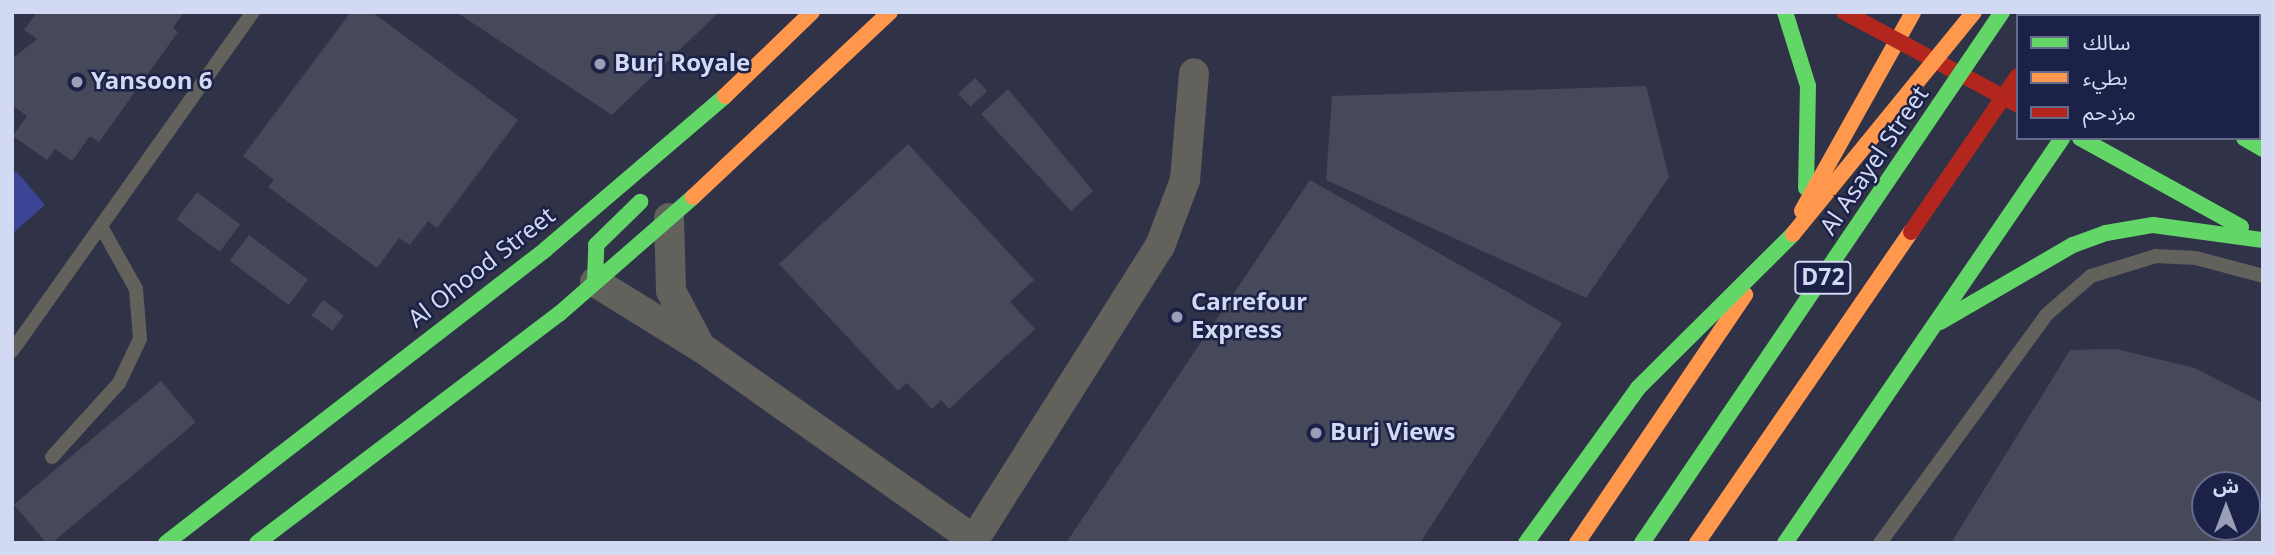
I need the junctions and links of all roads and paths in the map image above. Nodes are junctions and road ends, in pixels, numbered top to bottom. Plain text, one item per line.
1 (253, 12) edge
2 (812, 12) edge
3 (890, 12) edge
4 (1785, 12) edge
5 (1844, 12) edge
6 (1913, 12) edge
7 (1974, 12) edge
8 (2002, 12) edge
9 (1895, 39) junction
10 (1194, 73) dead end
11 (2016, 79) edge
12 (2016, 104) edge
13 (701, 119) junction
14 (2061, 140) edge
15 (2084, 140) edge
16 (2247, 140) edge
17 (2263, 149) edge
18 (672, 167) dead end
19 (657, 185) dead end
20 (1801, 212) junction
21 (669, 218) junction
22 (103, 230) junction
23 (2263, 240) edge
24 (2263, 276) edge
25 (595, 282) junction
26 (1931, 327) junction
27 (702, 348) junction
28 (12, 351) edge
29 (52, 457) dead end
30 (973, 541) edge
31 (166, 543) edge
32 (257, 543) edge
33 (1526, 543) edge
34 (1577, 543) edge
35 (1642, 543) edge
36 (1697, 543) edge
37 (1785, 543) edge
38 (1880, 543) edge

1 - 22 lane
2 - 13 street, Al Ohood Street
3 - 21 street
4 - 20 street
5 - 9 street
6 - 9 street, Al Asayel Street
7 - 33 street, bridge
8 - 35 street, Al Asayel Street / D72, bridge
9 - 12 street
9 - 20 street, Al Asayel Street
10 - 30 street
11 - 36 street, D72, bridge
13 - 18 street
13 - 31 street, Al Ohood Street
14 - 26 street
15 - 23 street
16 - 17 street
19 - 25 street
20 - 34 street, Al Asayel Street
21 - 25 street
21 - 27 street
22 - 28 lane
22 - 29 lane
23 - 26 street
24 - 38 lane
25 - 27 street
25 - 32 street
26 - 37 street
27 - 30 street

